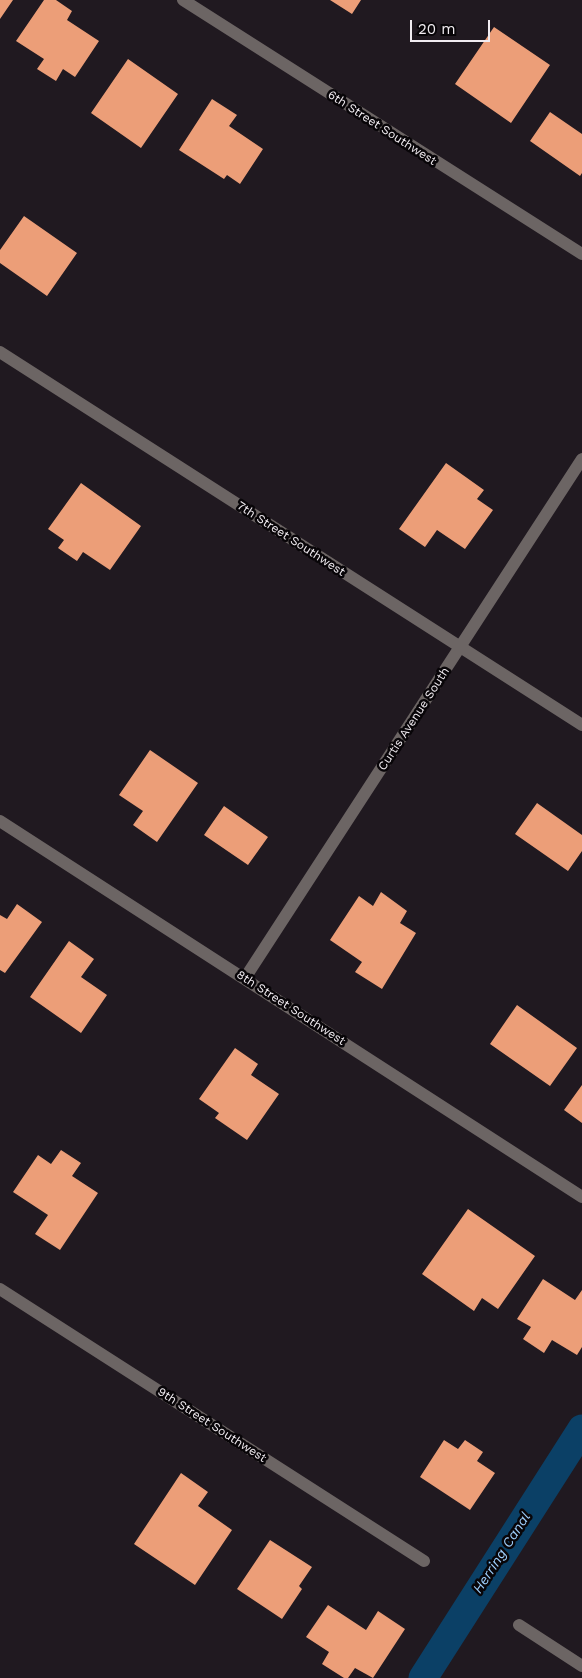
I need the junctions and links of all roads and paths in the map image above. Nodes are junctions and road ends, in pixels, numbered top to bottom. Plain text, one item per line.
1 (183, 0) edge
2 (582, 254) edge
3 (0, 352) edge
4 (582, 459) edge
5 (459, 648) junction
6 (582, 724) edge
7 (0, 821) edge
8 (245, 978) junction
9 (582, 1197) edge
10 (0, 1289) edge
11 (424, 1561) dead end
12 (519, 1625) dead end
13 (582, 1666) edge

1 - 2 street, 6th Street Southwest
3 - 5 street, 7th Street Southwest
4 - 5 street, Curtis Avenue South
5 - 6 street, 7th Street Southwest
5 - 8 street, Curtis Avenue South
7 - 8 street, 8th Street Southwest
8 - 9 street, 8th Street Southwest
10 - 11 street, 9th Street Southwest
12 - 13 street

